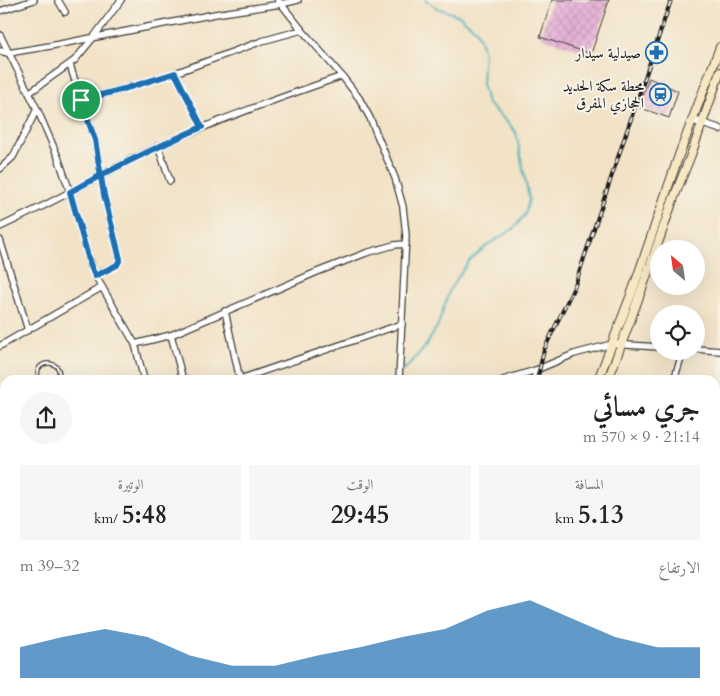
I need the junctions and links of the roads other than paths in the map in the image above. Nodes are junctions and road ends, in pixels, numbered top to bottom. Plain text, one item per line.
1 (34, 0) edge
2 (58, 0) edge
3 (120, 0) edge
4 (298, 0) edge
5 (280, 2) edge
6 (0, 11) edge
7 (64, 12) dead end
8 (302, 30) junction
9 (0, 35) edge
10 (93, 38) junction
11 (720, 47) edge
12 (0, 51) edge
13 (8, 53) junction
14 (70, 65) junction
15 (175, 73) junction
16 (342, 76) junction
17 (719, 77) edge
18 (28, 93) junction
19 (81, 100) junction
20 (38, 109) junction
21 (692, 120) junction
22 (702, 124) junction
23 (202, 127) junction
24 (720, 129) edge
25 (158, 146) junction
26 (0, 169) edge
27 (101, 174) junction
28 (170, 181) dead end
29 (70, 192) junction
30 (665, 196) junction
31 (673, 200) junction
32 (0, 227) edge
33 (0, 240) edge
34 (406, 244) junction
35 (95, 276) junction
36 (102, 287) junction
37 (225, 311) junction
38 (402, 324) junction
39 (28, 330) junction
40 (171, 335) junction
41 (135, 344) junction
42 (612, 344) junction
43 (621, 344) junction
44 (0, 346) edge
45 (650, 346) edge
46 (705, 350) edge
47 (720, 351) edge
48 (680, 360) edge
49 (536, 370) junction
50 (38, 375) edge
51 (59, 375) edge
52 (143, 375) edge
53 (182, 375) edge
54 (239, 375) edge
55 (252, 375) edge
56 (399, 375) edge
57 (519, 375) edge
58 (535, 375) edge
59 (600, 375) edge
60 (610, 375) edge
61 (676, 375) edge

1 - 6 street
2 - 7 street
3 - 10 street
4 - 5 street
5 - 8 street
5 - 10 street
8 - 15 street
8 - 16 street
9 - 13 street
10 - 13 street
10 - 14 street
11 - 21 main road
12 - 13 street
13 - 18 street
14 - 18 street
14 - 19 street
15 - 19 street
15 - 23 street
16 - 23 street
16 - 34 street
17 - 22 main road
18 - 20 street
19 - 27 street
20 - 26 street
20 - 29 street
21 - 22 street
21 - 30 main road
22 - 24 street
22 - 31 main road
23 - 25 street
25 - 27 street
25 - 28 street
27 - 29 street
27 - 35 street
29 - 32 street
29 - 35 street
30 - 31 main road
30 - 42 main road
31 - 43 main road
33 - 39 street
34 - 37 street
34 - 38 street
35 - 36 street
36 - 39 street
36 - 41 street
37 - 40 street
37 - 54 street
38 - 55 street
38 - 56 street
39 - 44 street
40 - 41 street
40 - 53 street
41 - 52 street
42 - 43 street
42 - 49 street
42 - 59 main road
43 - 45 street
43 - 60 main road
46 - 47 street
48 - 61 street
49 - 57 street
49 - 58 street
50 - 51 lane

